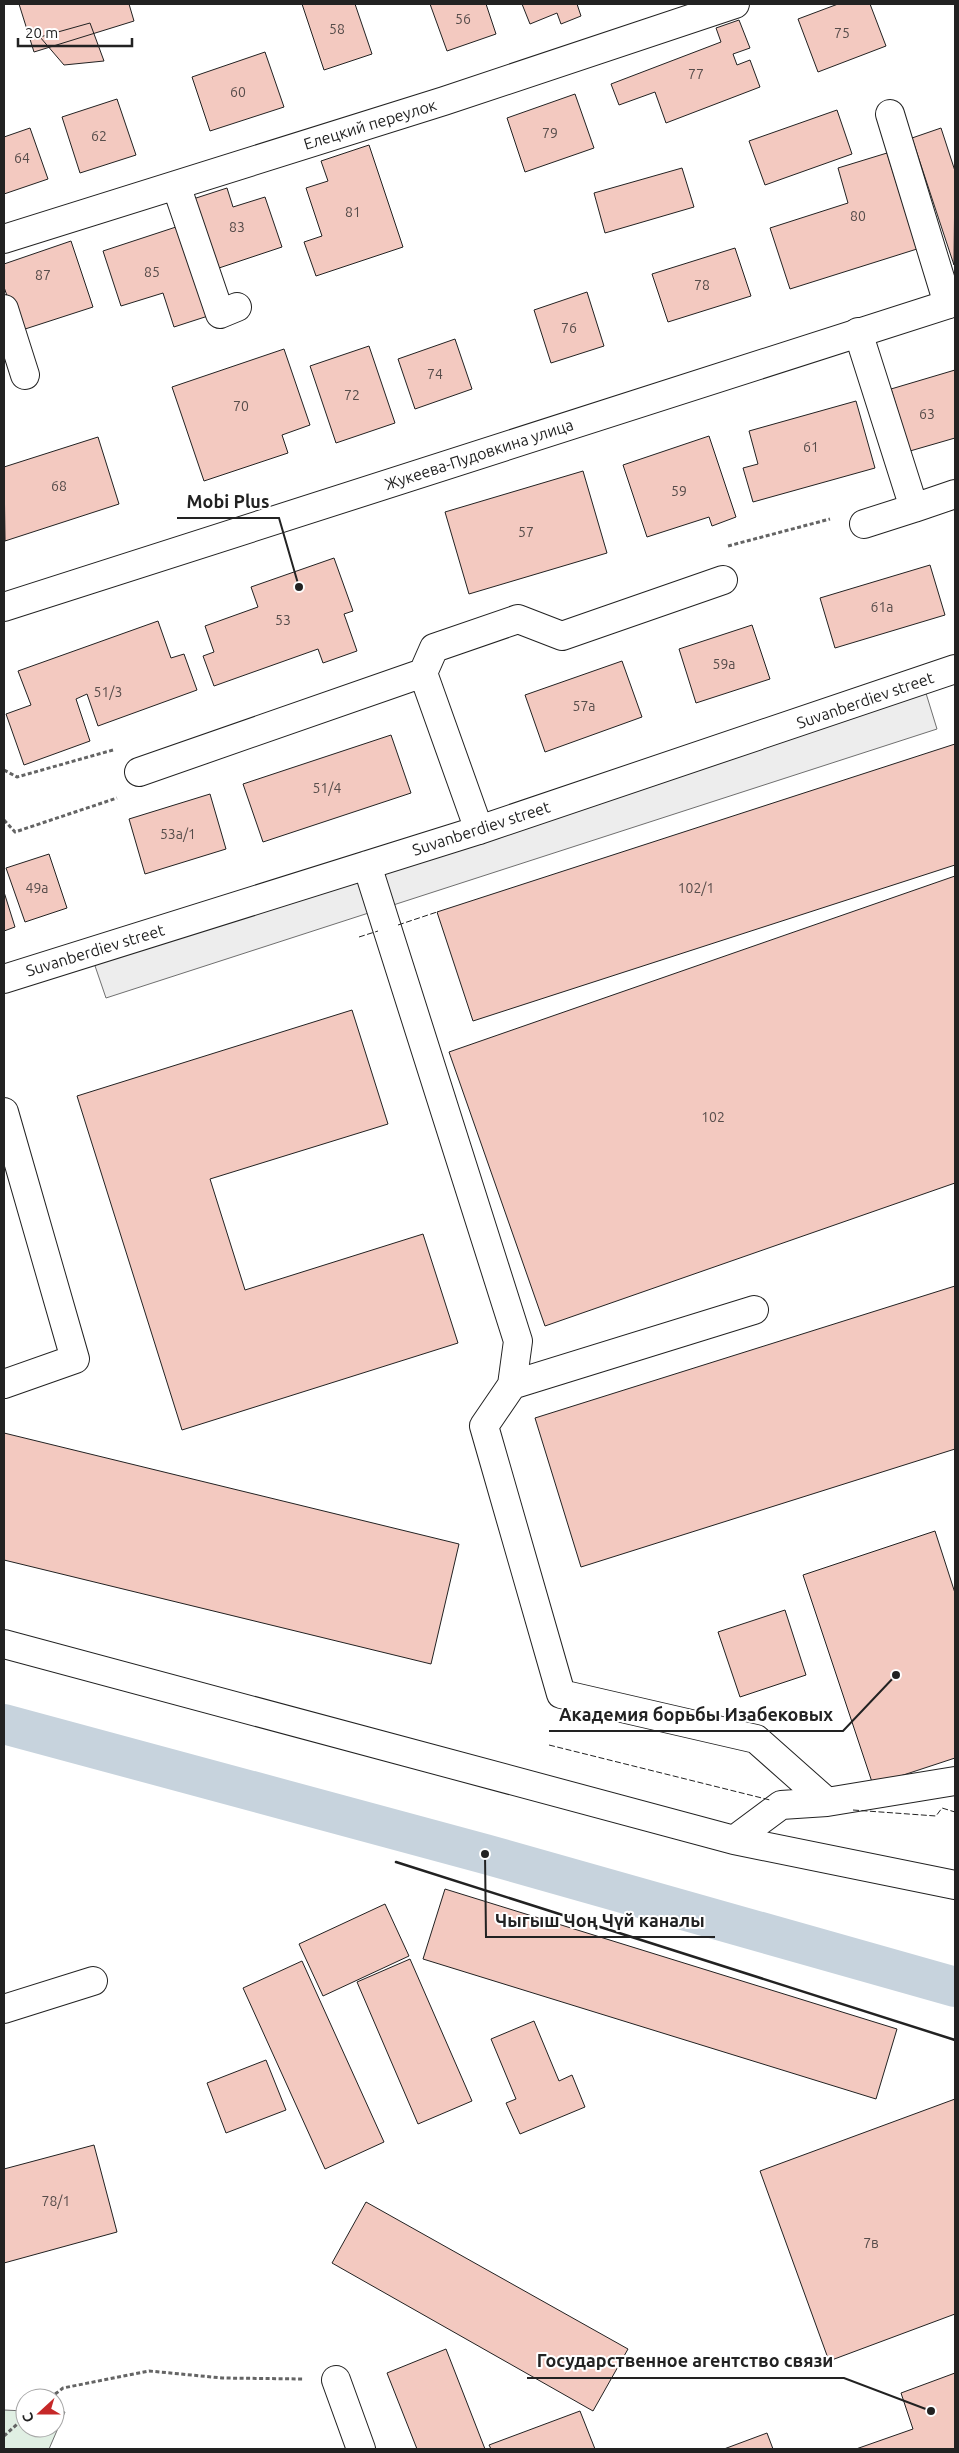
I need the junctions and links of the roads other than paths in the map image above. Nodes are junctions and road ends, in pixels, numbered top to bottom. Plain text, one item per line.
1 (735, 4) edge
2 (890, 114) dead end
3 (176, 185) junction
4 (4, 239) edge
5 (952, 303) edge
6 (237, 307) dead end
7 (4, 309) edge
8 (858, 332) junction
9 (25, 375) dead end
10 (955, 494) edge
11 (914, 508) junction
12 (864, 524) road end
13 (723, 580) road end
14 (4, 606) edge
15 (955, 670) edge
16 (423, 673) junction
17 (139, 772) road end
18 (479, 830) junction
19 (367, 865) junction
20 (4, 979) edge
21 (4, 1112) edge
22 (754, 1310) dead end
23 (4, 1384) edge
24 (512, 1385) junction
25 (4, 1644) edge
26 (955, 1781) edge
27 (827, 1802) junction
28 (734, 1840) junction
29 (955, 1885) edge
30 (93, 1981) dead end
31 (4, 2009) edge
32 (336, 2380) road end
33 (361, 2449) edge

1 - 3 street, Елецкий переулок
2 - 5 street
3 - 4 street, Елецкий переулок
3 - 6 street
5 - 8 street, Жукеева-Пудовкина улица
7 - 9 street
8 - 11 street
8 - 14 street, Жукеева-Пудовкина улица
10 - 11 street
11 - 12 street
13 - 16 street
15 - 18 street, Suvanberdiev street
16 - 17 street
16 - 18 street
18 - 19 street, Suvanberdiev street
19 - 20 street, Suvanberdiev street
19 - 24 street
21 - 23 street
22 - 24 street
24 - 27 street
25 - 28 street
26 - 27 street
27 - 28 street
28 - 29 street
30 - 31 street
32 - 33 street

